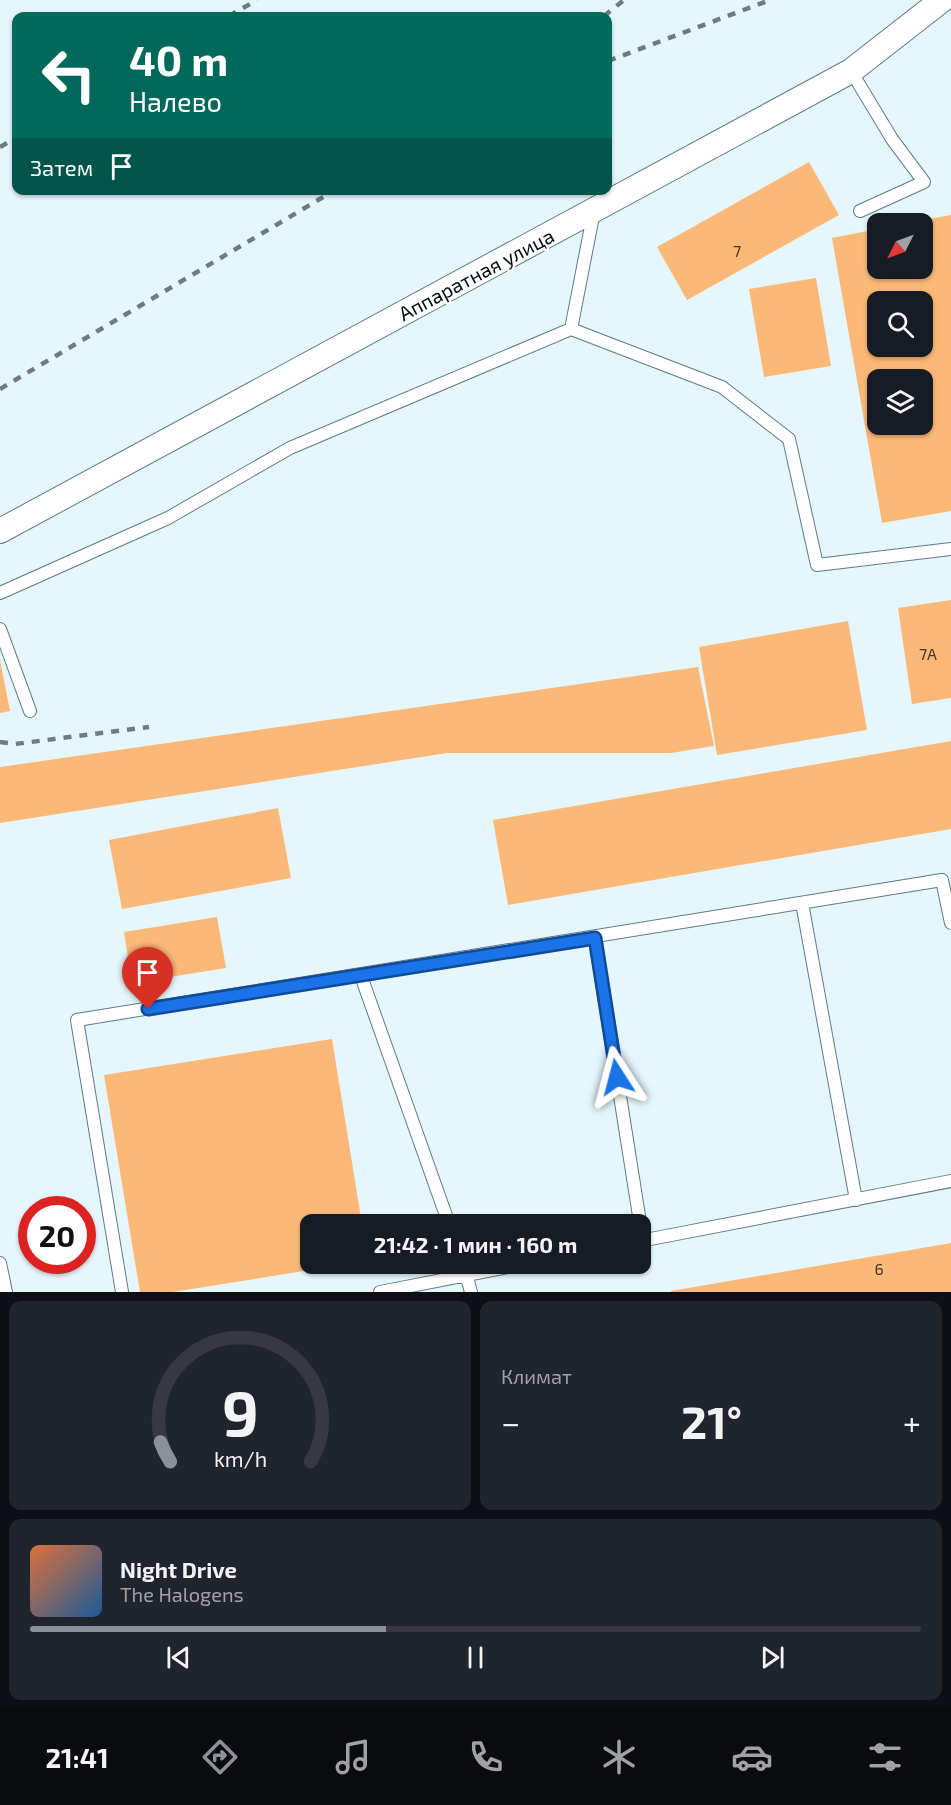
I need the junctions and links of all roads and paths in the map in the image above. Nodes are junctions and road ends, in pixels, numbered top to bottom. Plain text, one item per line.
1 (942, 0) edge
2 (851, 71) junction
3 (594, 210) junction
4 (860, 211) dead end
5 (571, 329) junction
6 (0, 531) edge
7 (951, 549) edge
8 (0, 593) edge
9 (0, 629) edge
10 (30, 711) dead end
11 (802, 903) junction
12 (951, 923) edge
13 (595, 938) junction
14 (361, 976) junction
15 (951, 1181) edge
16 (856, 1200) junction
17 (445, 1214) edge
18 (638, 1214) edge
19 (651, 1239) edge
20 (0, 1263) edge
21 (447, 1274) edge
22 (466, 1274) edge
23 (6, 1292) edge
24 (122, 1292) edge
25 (380, 1292) edge
26 (471, 1292) edge

1 - 2 street, Аппаратная улица
2 - 3 street, Аппаратная улица
2 - 4 lane
3 - 5 lane
3 - 6 street, Аппаратная улица
5 - 7 lane
5 - 8 lane
9 - 10 lane
11 - 12 lane
11 - 13 lane
11 - 16 lane
13 - 14 lane
13 - 18 lane
14 - 17 lane
14 - 24 lane
15 - 16 lane
16 - 19 lane
20 - 23 lane
21 - 25 lane
22 - 26 lane

